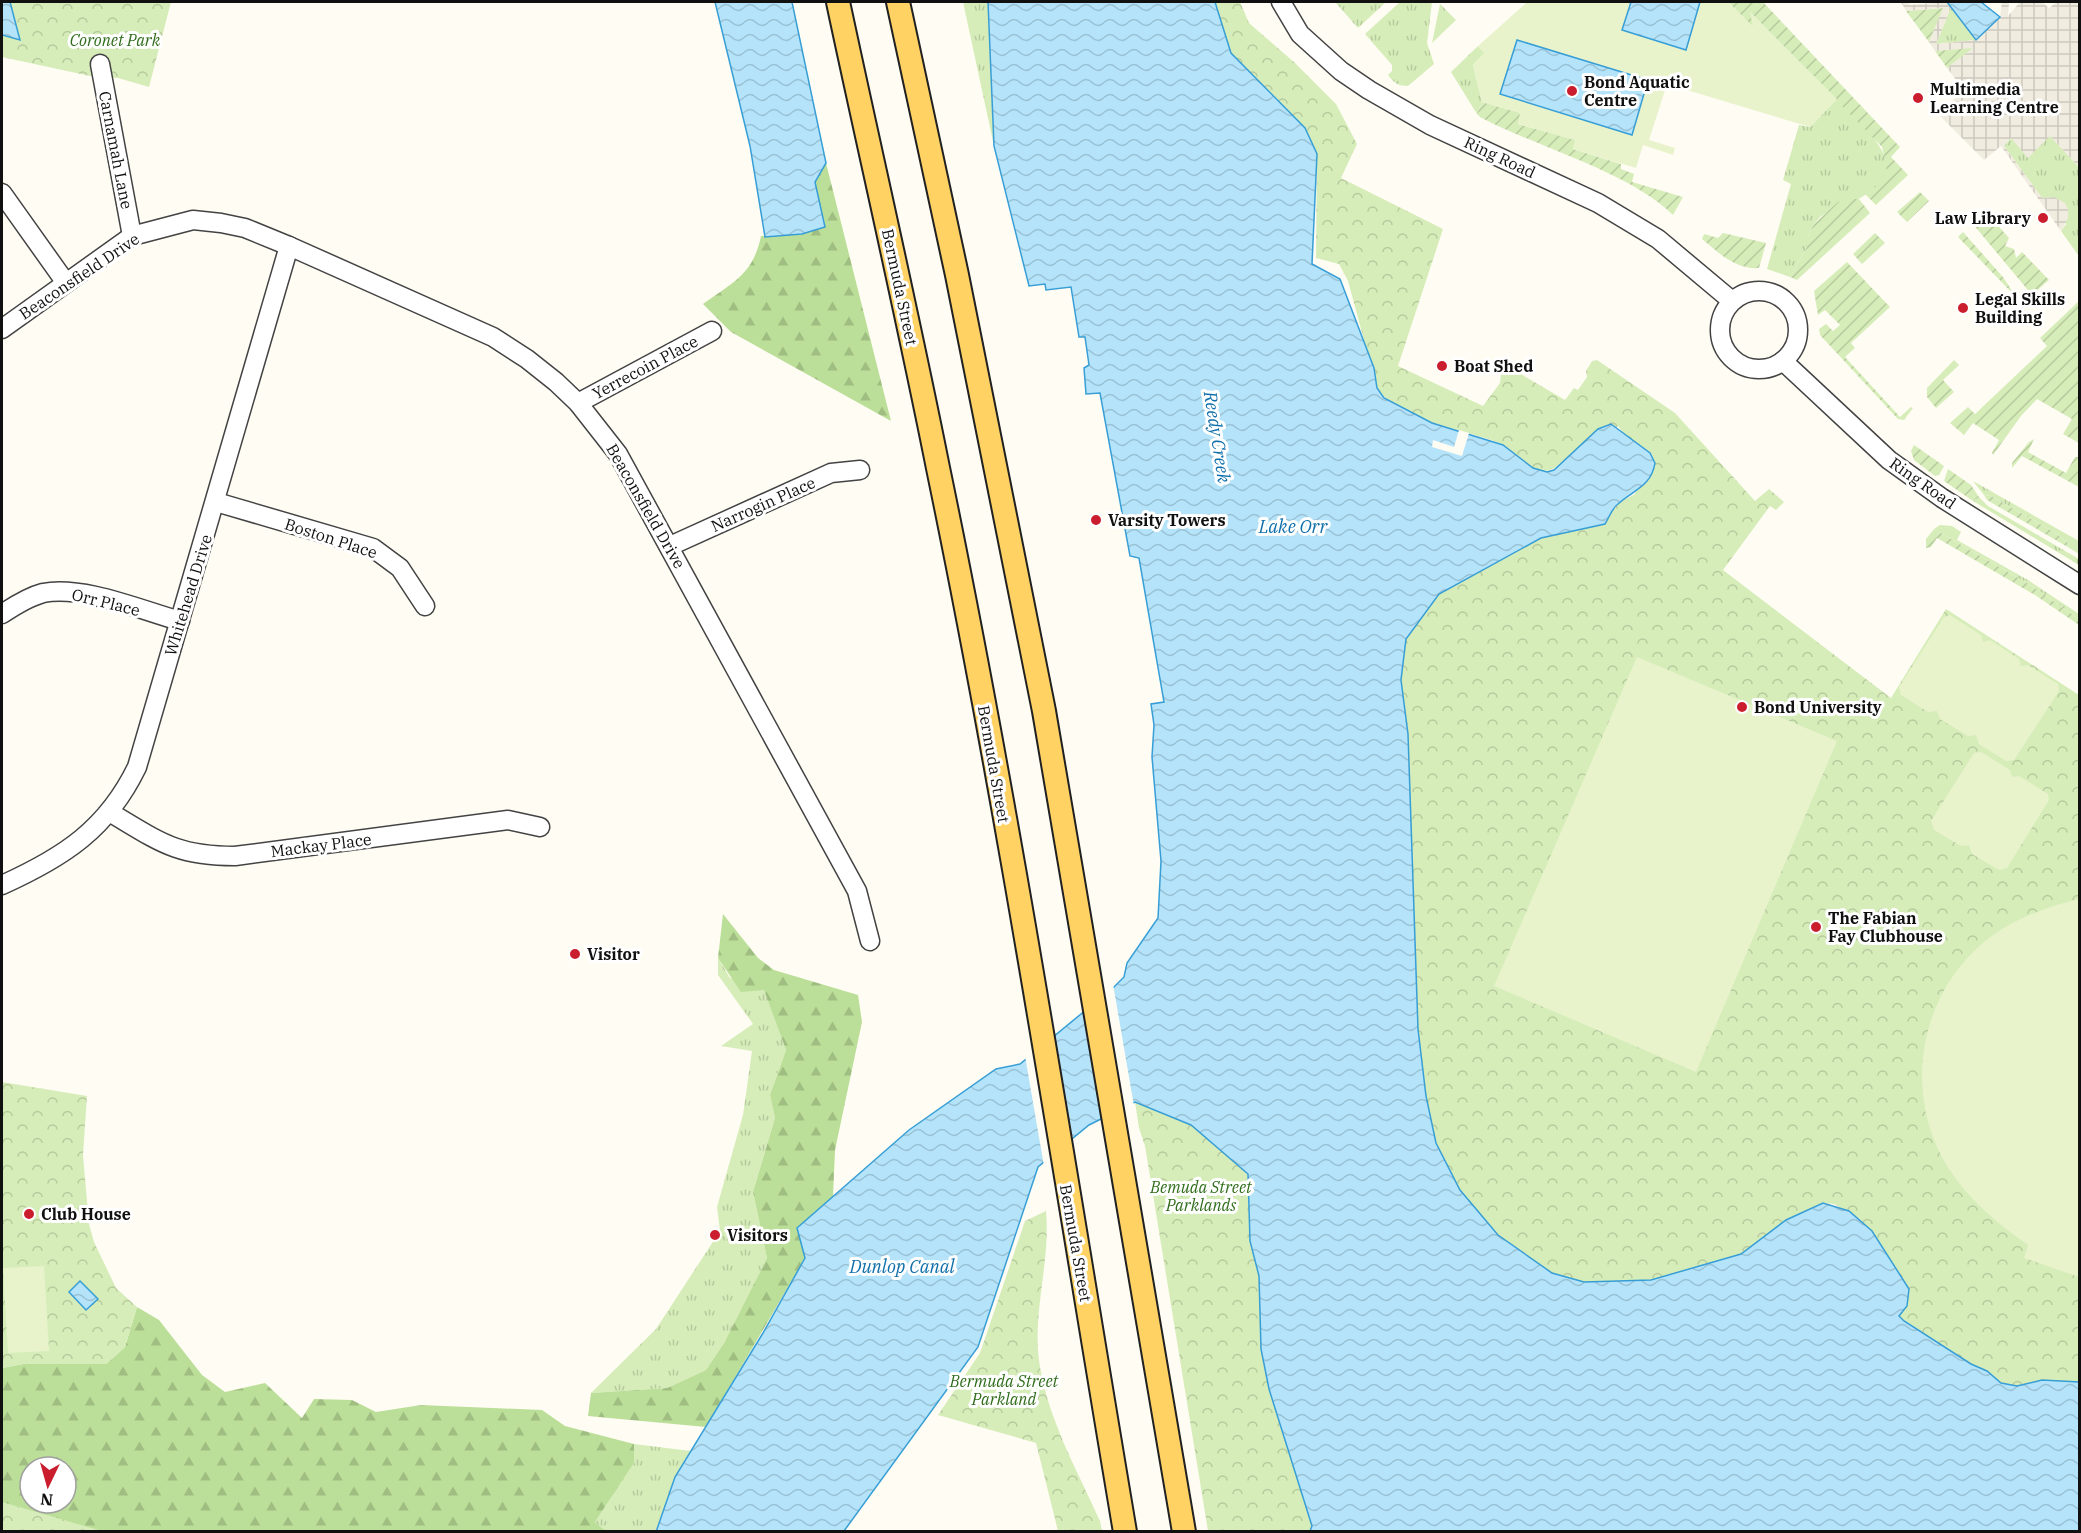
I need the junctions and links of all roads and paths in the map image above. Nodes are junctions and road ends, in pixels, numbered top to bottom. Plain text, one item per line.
1 (838, 2) edge
2 (898, 2) edge
3 (1281, 2) edge
4 (100, 64) dead end
5 (2, 193) edge
6 (132, 236) junction
7 (289, 246) junction
8 (66, 283) junction
9 (1732, 301) junction
10 (2, 329) edge
11 (712, 331) dead end
12 (1783, 362) junction
13 (578, 403) junction
14 (860, 470) dead end
15 (216, 502) junction
16 (670, 546) junction
17 (2079, 585) edge
18 (425, 606) dead end
19 (2, 614) edge
20 (180, 621) junction
21 (111, 813) junction
22 (540, 827) dead end
23 (2, 885) edge
24 (870, 941) dead end
25 (1125, 1532) edge
26 (1184, 1532) edge

1 - 25 main road, Bermuda Street
2 - 26 main road
3 - 9 street, Ring Road
4 - 6 street, Carnamah Lane
5 - 8 street
6 - 7 street, Beaconsfield Drive
6 - 8 street, Beaconsfield Drive
7 - 13 street, Beaconsfield Drive
7 - 15 street, Whitehead Drive
8 - 10 street, Beaconsfield Drive
9 - 12 street
9 - 12 street
11 - 13 street, Yerrecoin Place
12 - 17 street, Ring Road
13 - 16 street, Beaconsfield Drive
14 - 16 street, Narrogin Place
15 - 18 street, Boston Place
15 - 20 street, Whitehead Drive
16 - 24 street, Beaconsfield Drive
19 - 20 street, Orr Place
20 - 21 street, Whitehead Drive
21 - 22 street, Mackay Place
21 - 23 street, Whitehead Drive

